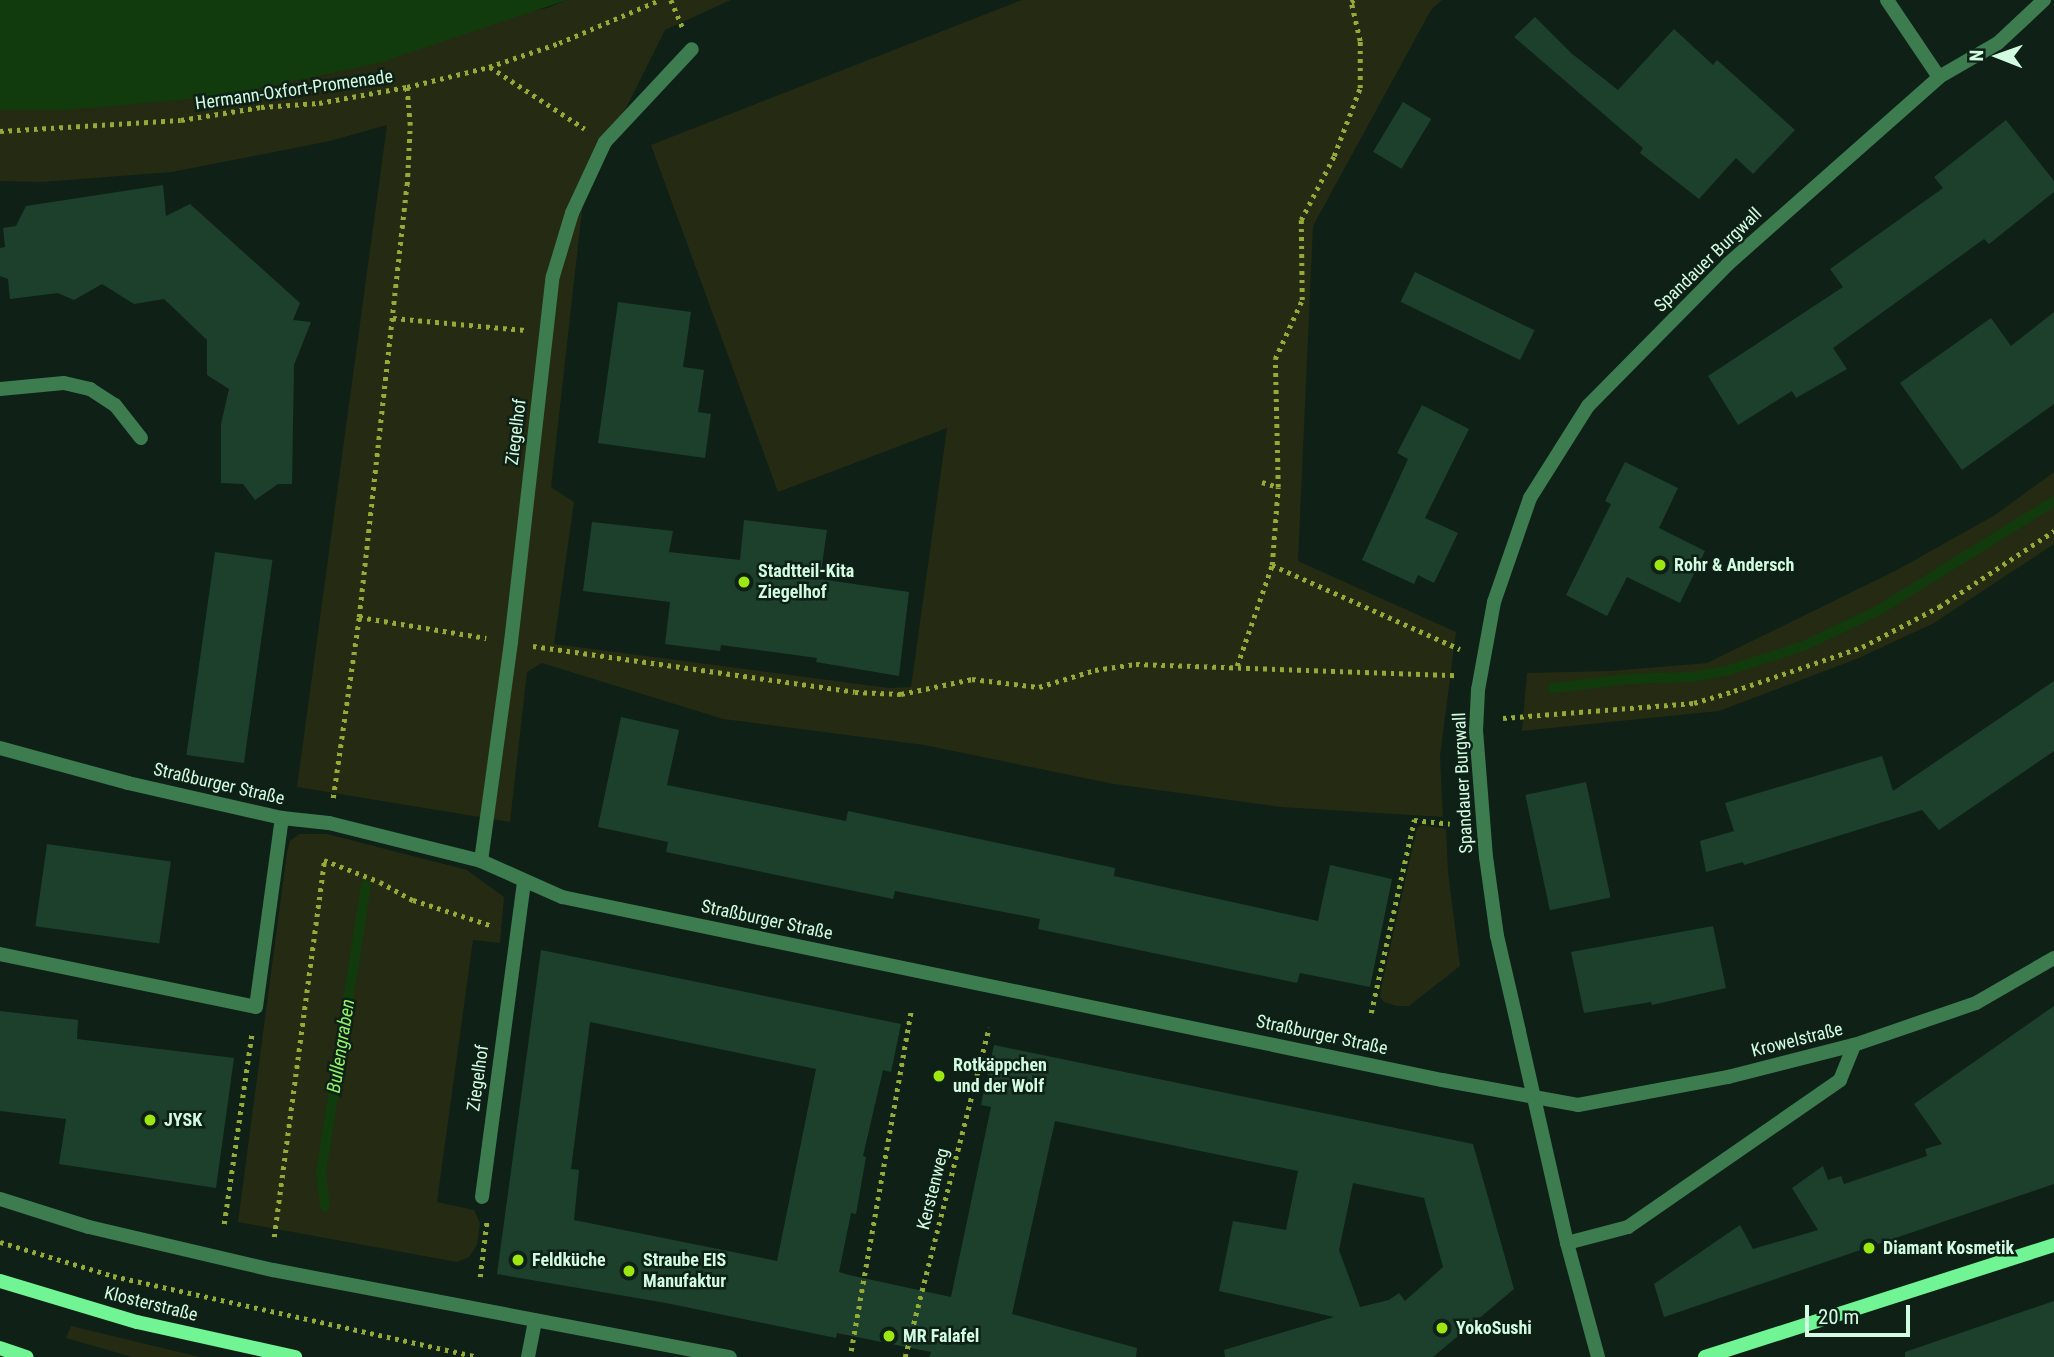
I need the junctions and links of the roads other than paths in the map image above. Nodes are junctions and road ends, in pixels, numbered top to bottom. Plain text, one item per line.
1 (1887, 0) edge
2 (2044, 0) edge
3 (692, 49) dead end
4 (1939, 77) junction
5 (0, 389) edge
6 (141, 438) dead end
7 (0, 748) edge
8 (282, 818) junction
9 (481, 862) junction
10 (524, 883) junction
11 (0, 954) edge
12 (2054, 958) edge
13 (1854, 1045) junction
14 (1535, 1098) junction
15 (482, 1197) road end
16 (0, 1199) edge
17 (1567, 1243) junction
18 (2054, 1245) edge
19 (0, 1281) edge
20 (535, 1321) junction
21 (0, 1348) edge
22 (26, 1357) edge
23 (295, 1357) edge
24 (528, 1357) edge
25 (730, 1357) edge
26 (1598, 1357) edge
27 (1705, 1357) edge

1 - 4 street
2 - 4 street, Spandauer Burgwall
3 - 9 street, Ziegelhof
4 - 14 street, Spandauer Burgwall
5 - 6 street
7 - 8 street, Straßburger Straße
8 - 9 street, Straßburger Straße
8 - 11 street
9 - 10 street, Straßburger Straße
10 - 14 street, Straßburger Straße
10 - 15 street, Ziegelhof
12 - 13 street, Krowelstraße
13 - 14 street, Krowelstraße
13 - 17 street
14 - 17 street, Spandauer Burgwall
16 - 20 street
17 - 26 street, Spandauer Burgwall
18 - 27 street
19 - 23 street, Klosterstraße
20 - 24 street
20 - 25 street
21 - 22 street

